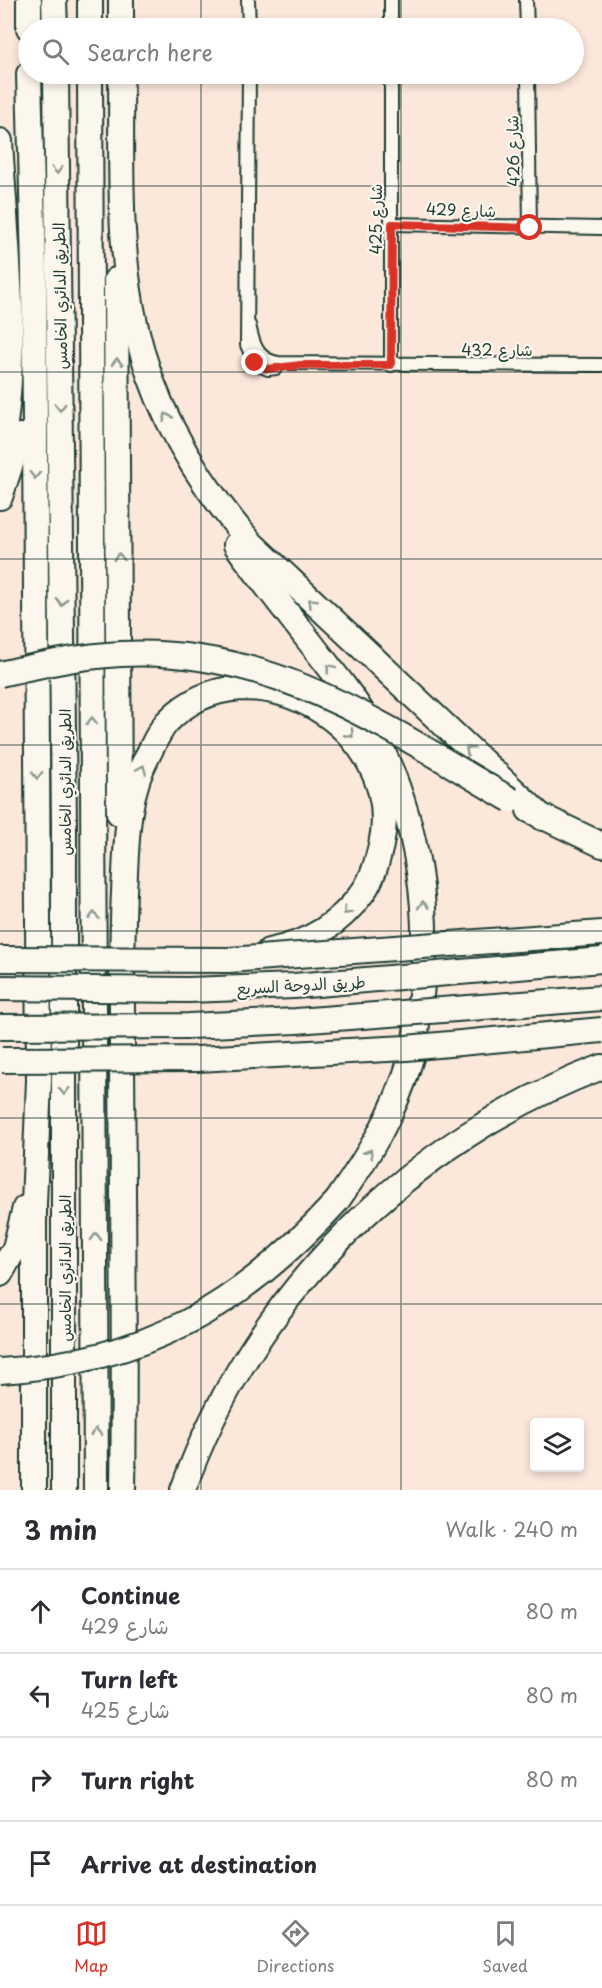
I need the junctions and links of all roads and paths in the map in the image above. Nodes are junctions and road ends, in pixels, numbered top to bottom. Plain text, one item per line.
1 (29, 0) edge
2 (54, 0) edge
3 (90, 0) edge
4 (121, 0) edge
5 (248, 0) edge
6 (391, 0) edge
7 (526, 0) edge
8 (29, 18) edge
9 (55, 18) edge
10 (90, 18) edge
11 (121, 18) edge
12 (249, 18) edge
13 (391, 18) edge
14 (527, 18) edge
15 (29, 84) edge
16 (56, 84) edge
17 (90, 84) edge
18 (121, 84) edge
19 (249, 84) edge
20 (391, 84) edge
21 (528, 84) edge
22 (0, 141) edge
23 (122, 167) junction
24 (392, 224) junction
25 (530, 228) junction
26 (602, 228) edge
27 (34, 269) junction
28 (391, 365) junction
29 (602, 365) edge
30 (0, 454) edge
31 (186, 456) junction
32 (0, 497) edge
33 (0, 674) edge
34 (543, 818) junction
35 (602, 845) edge
36 (122, 909) junction
37 (602, 933) edge
38 (0, 959) edge
39 (602, 960) edge
40 (176, 961) junction
41 (0, 988) edge
42 (602, 998) edge
43 (0, 1027) edge
44 (602, 1030) edge
45 (1, 1060) edge
46 (602, 1066) edge
47 (39, 1080) junction
48 (0, 1274) edge
49 (0, 1371) edge
50 (34, 1490) edge
51 (64, 1490) edge
52 (96, 1490) edge
53 (123, 1490) edge
54 (183, 1490) edge

1 - 8 highway
2 - 9 highway
3 - 10 highway
4 - 11 highway
5 - 12 street
6 - 13 street
7 - 14 street
15 - 27 highway
16 -> 51 highway, الطريق الدائري الخامس
52 -> 17 highway, الطريق الدائري الخامس
18 - 23 highway
19 - 28 street, شارع 432
20 - 24 street, شارع 425
21 - 25 street, شارع 426
22 - 30 highway
31 -> 23 highway
36 -> 23 highway
24 - 25 street, شارع 429
24 - 28 street, شارع 425
25 - 26 street, شارع 429
27 - 32 highway
27 -> 47 highway
28 - 29 street, شارع 432
34 -> 31 highway
49 -> 31 highway, bridge
33 - 34 highway, bridge
34 - 35 highway
36 -> 40 highway, bridge
36 - 53 highway
37 - 40 highway, bridge
38 - 40 highway, bridge
39 - 41 highway, طريق الدوحة السريع, bridge
42 - 43 highway, bridge
44 - 45 highway, bridge
46 - 54 highway
47 - 48 highway
47 - 50 highway

